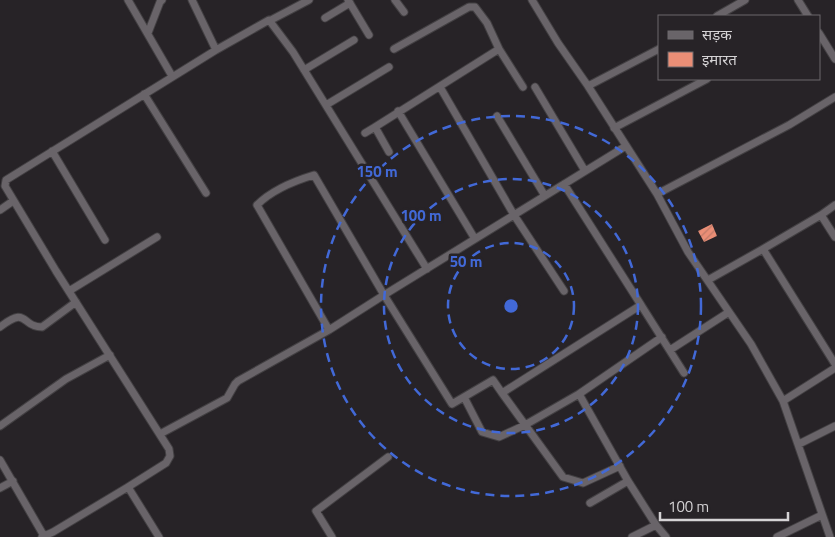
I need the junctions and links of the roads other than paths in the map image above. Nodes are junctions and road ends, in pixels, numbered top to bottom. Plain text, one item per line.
1 (128, 0) edge
2 (162, 0) edge
3 (192, 0) edge
4 (309, 0) edge
5 (395, 0) edge
6 (532, 0) edge
7 (744, 0) edge
8 (798, 0) edge
9 (349, 2) edge
10 (404, 12) dead end
11 (718, 15) edge
12 (807, 15) edge
13 (325, 18) dead end
14 (271, 20) junction
15 (148, 33) junction
16 (369, 35) dead end
17 (820, 35) edge
18 (354, 40) dead end
19 (394, 49) dead end
20 (499, 49) junction
21 (216, 50) junction
22 (658, 50) edge
23 (835, 59) edge
24 (389, 67) dead end
25 (304, 70) junction
26 (172, 76) junction
27 (705, 80) edge
28 (588, 86) junction
29 (440, 87) junction
30 (523, 87) dead end
31 (535, 87) dead end
32 (144, 94) junction
33 (835, 97) edge
34 (326, 105) junction
35 (398, 111) junction
36 (497, 116) dead end
37 (375, 127) junction
38 (614, 128) junction
39 (365, 133) dead end
40 (626, 146) junction
41 (52, 151) junction
42 (389, 152) dead end
43 (585, 171) junction
44 (0, 176) edge
45 (4, 183) junction
46 (564, 184) junction
47 (206, 193) dead end
48 (657, 194) junction
49 (545, 196) junction
50 (14, 201) junction
51 (835, 205) edge
52 (0, 210) edge
53 (514, 215) junction
54 (821, 215) junction
55 (157, 237) dead end
56 (835, 237) edge
57 (475, 239) junction
58 (105, 240) dead end
59 (763, 249) junction
60 (427, 268) junction
61 (708, 280) junction
62 (69, 291) junction
63 (564, 291) dead end
64 (384, 295) junction
65 (76, 302) junction
66 (641, 305) junction
67 (729, 312) junction
68 (0, 328) edge
69 (329, 330) junction
70 (662, 337) junction
71 (670, 350) junction
72 (110, 355) junction
73 (835, 364) edge
74 (835, 368) edge
75 (684, 373) dead end
76 (502, 393) junction
77 (579, 394) junction
78 (464, 397) junction
79 (783, 401) junction
80 (525, 425) junction
81 (0, 426) edge
82 (835, 426) edge
83 (160, 434) junction
84 (799, 444) junction
85 (388, 457) dead end
86 (0, 460) edge
87 (620, 466) junction
88 (13, 481) junction
89 (628, 481) junction
90 (128, 487) junction
91 (0, 488) edge
92 (590, 503) dead end
93 (822, 515) junction
94 (656, 525) junction
95 (43, 536) edge
96 (159, 537) edge
97 (332, 537) edge
98 (632, 537) edge
99 (666, 537) edge
100 (777, 537) edge
101 (830, 537) edge

1 - 15 street
2 - 15 street
3 - 21 street
4 - 14 street
5 - 10 street
6 - 28 street
7 - 11 street
8 - 12 street
9 - 13 street
9 - 16 street
14 - 21 street
14 - 25 street
15 - 26 street
17 - 23 street
18 - 25 street
19 - 20 street
20 - 29 street
20 - 30 street
21 - 26 street
22 - 28 street
24 - 34 street
25 - 34 street
26 - 32 street
27 - 38 street
28 - 38 street
29 - 35 street
29 - 53 street
31 - 43 street
32 - 41 street
32 - 47 street
33 - 48 street
34 - 60 street
35 - 37 street
35 - 57 street
36 - 49 street
37 - 39 street
37 - 42 street
38 - 40 street
40 - 43 street
40 - 48 street
41 - 45 street
41 - 58 street
43 - 46 street
44 - 45 street
45 - 50 street
46 - 49 street
46 - 66 street
48 - 61 street
49 - 53 street
50 - 52 street
50 - 62 street
51 - 54 street
53 - 57 street
53 - 63 street
54 - 56 street
54 - 59 street
55 - 62 street
57 - 60 street
59 - 61 street
59 - 73 street
60 - 64 street
61 - 67 street
62 - 65 street
64 - 69 street
64 - 69 street
64 - 78 street
65 - 68 street
65 - 72 street
66 - 70 street
66 - 76 street
67 - 71 street
67 - 79 street
69 - 83 street
70 - 71 street
70 - 77 street
71 - 75 street
72 - 81 street
72 - 83 street
74 - 79 street
76 - 78 street
76 - 80 street
77 - 80 street
77 - 87 street
78 - 80 street
79 - 84 street
80 - 87 street
82 - 84 street
83 - 90 street
84 - 93 street
85 - 97 street
86 - 88 street
87 - 89 street
88 - 91 street
88 - 95 street
89 - 92 street
89 - 94 street
90 - 95 street
90 - 96 street
93 - 100 street
93 - 101 street
94 - 98 street
94 - 99 street

